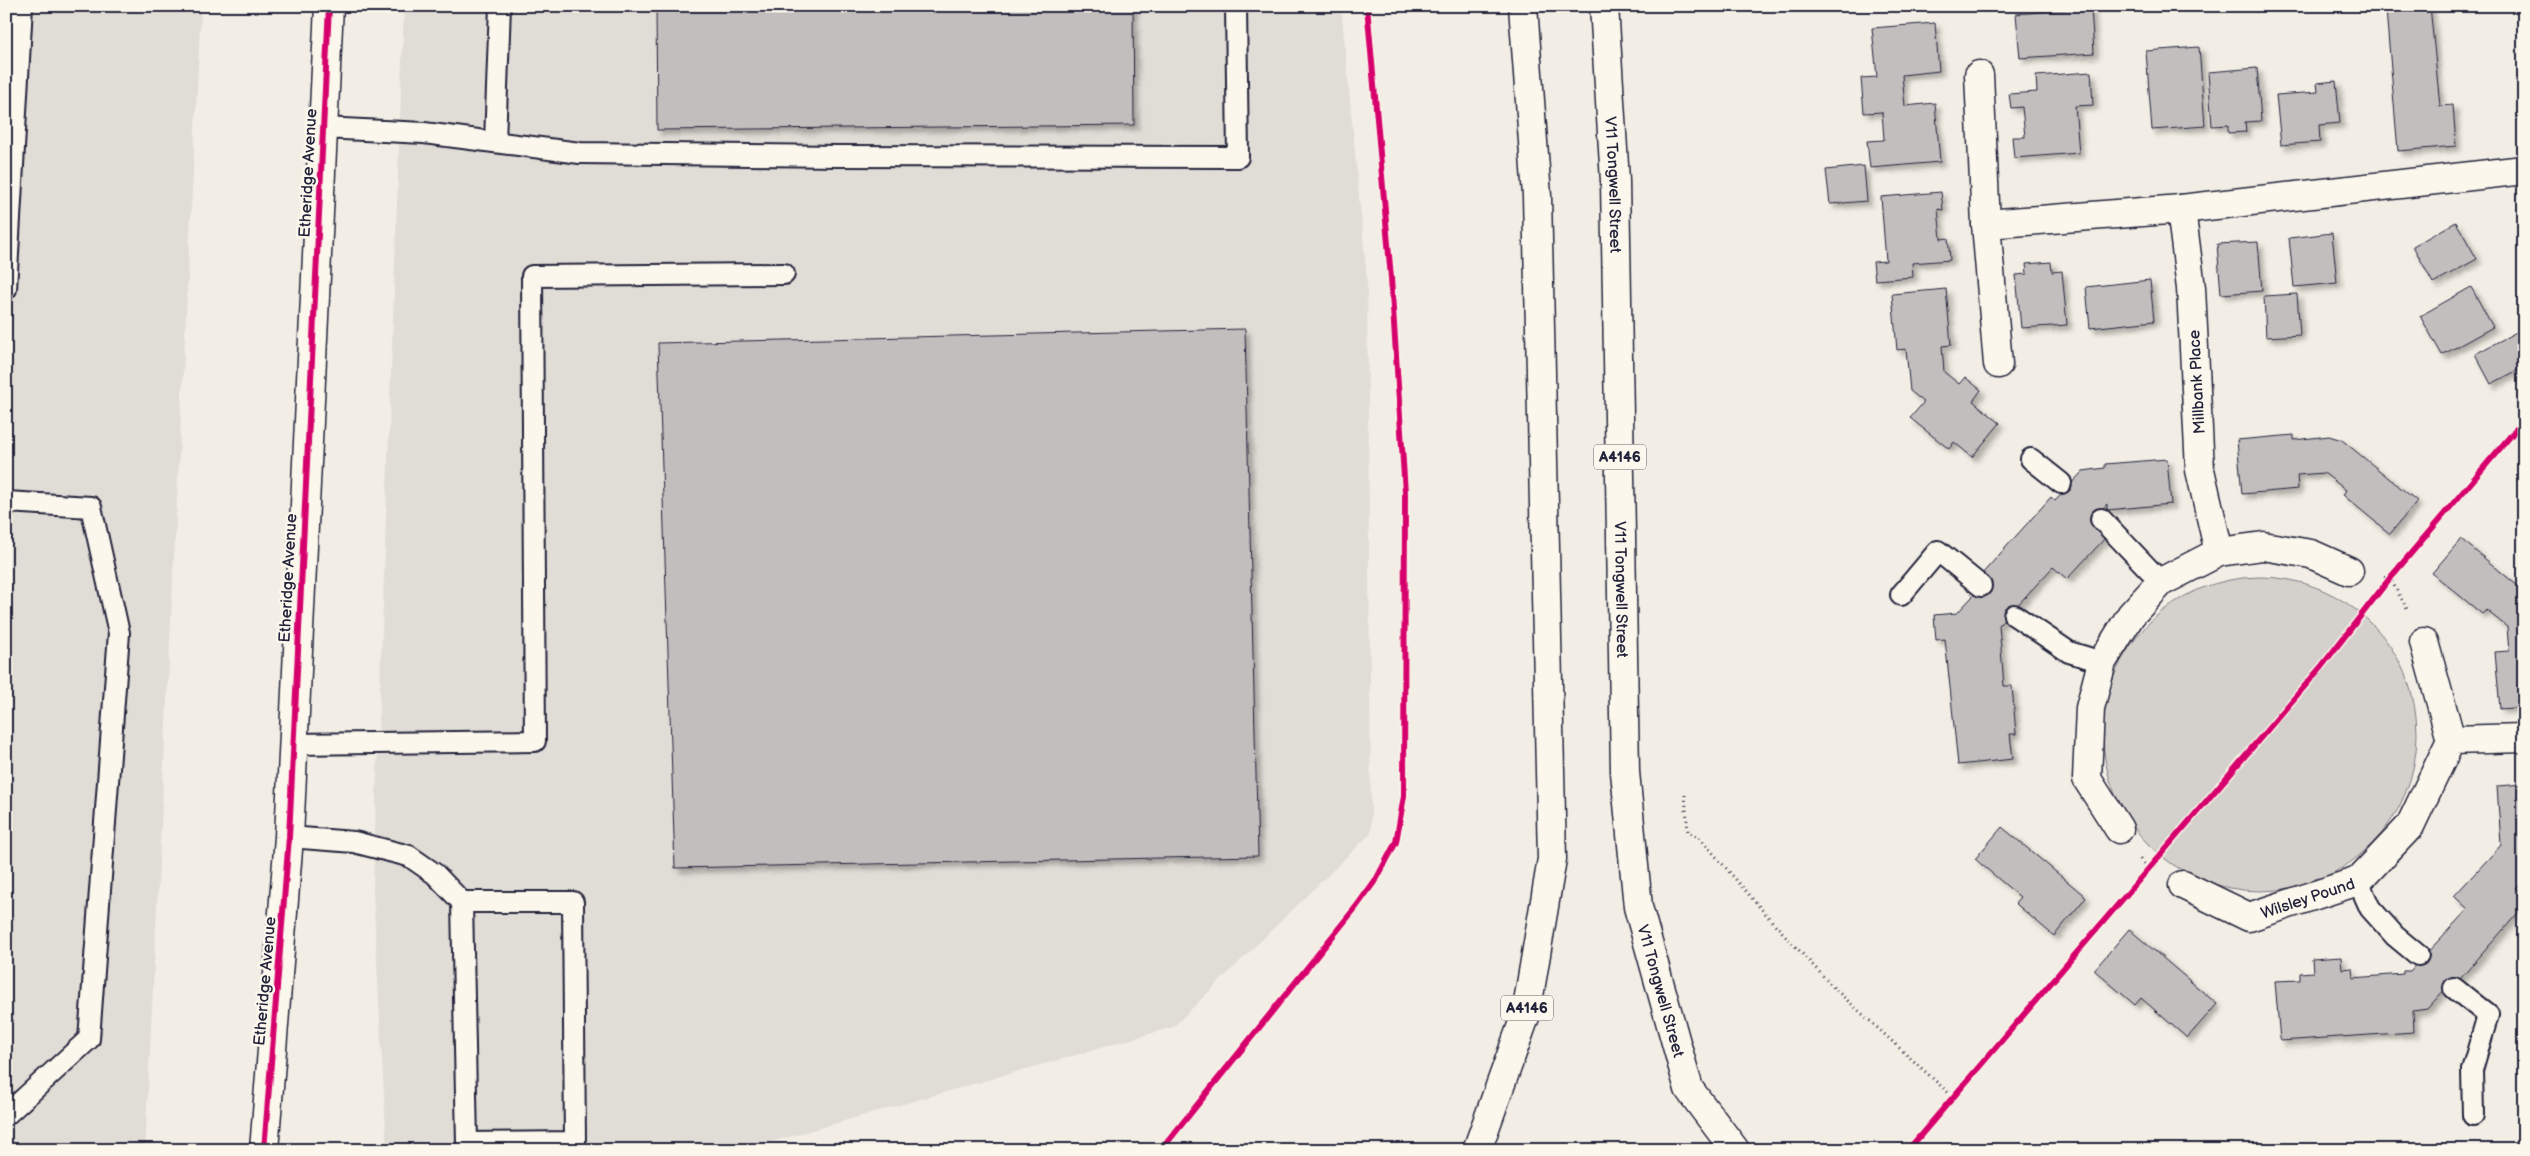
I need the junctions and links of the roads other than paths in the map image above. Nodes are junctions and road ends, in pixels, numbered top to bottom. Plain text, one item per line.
1 (22, 6) edge
2 (329, 6) edge
3 (500, 6) edge
4 (1236, 6) edge
5 (1523, 6) edge
6 (1604, 6) edge
7 (1979, 75) dead end
8 (323, 128) junction
9 (495, 142) junction
10 (2524, 170) edge
11 (2181, 210) junction
12 (1986, 224) junction
13 (784, 274) dead end
14 (6, 289) edge
15 (1998, 364) dead end
16 (2031, 459) dead end
17 (2061, 483) dead end
18 (6, 502) edge
19 (2101, 519) dead end
20 (2219, 552) junction
21 (2349, 571) dead end
22 (2161, 582) junction
23 (1980, 586) dead end
24 (1901, 595) dead end
25 (2014, 615) dead end
26 (2424, 642) dead end
27 (2102, 662) junction
28 (2524, 738) edge
29 (2451, 740) junction
30 (293, 744) junction
31 (2119, 829) dead end
32 (289, 837) junction
33 (2358, 881) junction
34 (2183, 886) dead end
35 (462, 902) junction
36 (2418, 955) dead end
37 (2454, 988) dead end
38 (6, 1115) edge
39 (2473, 1115) dead end
40 (264, 1150) edge
41 (1477, 1150) edge
42 (1735, 1150) edge

1 - 14 lane
2 - 8 main road, Etheridge Avenue
3 - 9 lane
4 - 9 lane
5 - 41 main road, A4146
6 - 42 main road, V11 Tongwell Street / A4146
7 - 12 main road
8 - 9 lane
8 - 30 main road, Etheridge Avenue
10 - 11 main road
11 - 12 main road
11 - 20 main road, Millbank Place
12 - 15 main road
13 - 30 lane
16 - 17 lane
18 - 38 lane
19 - 22 lane
20 - 21 main road
20 - 22 main road
22 - 27 main road
23 - 24 lane
25 - 27 lane
26 - 29 main road
27 - 31 main road
28 - 29 main road
29 - 33 main road, Wilsley Pound
30 - 32 main road, Etheridge Avenue
32 - 35 lane
32 - 40 main road, Etheridge Avenue
33 - 34 main road, Wilsley Pound
33 - 36 lane
35 - 35 lane
37 - 39 lane

